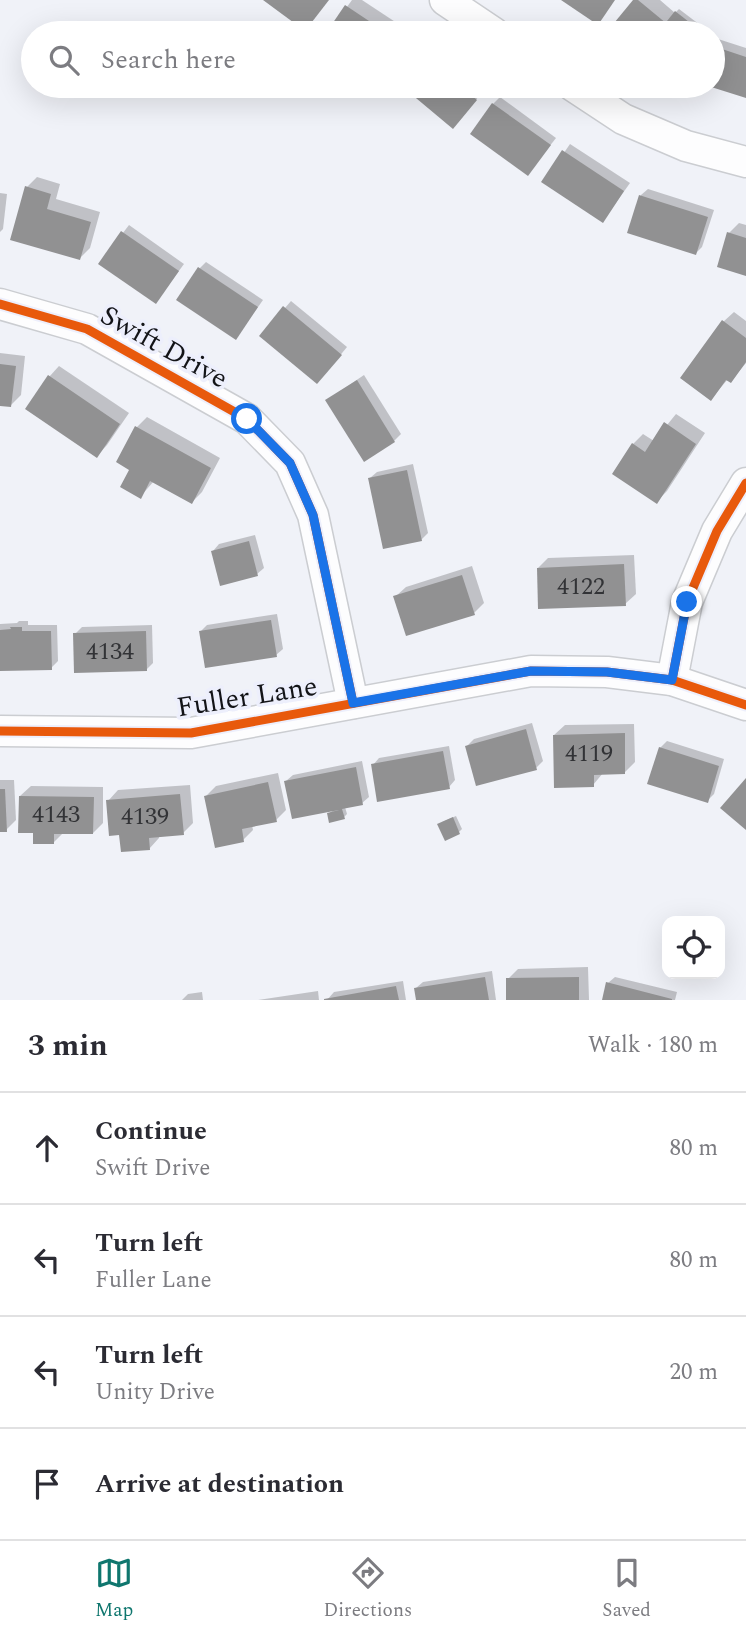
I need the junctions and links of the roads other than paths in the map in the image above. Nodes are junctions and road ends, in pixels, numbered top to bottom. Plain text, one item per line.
1 (445, 0) edge
2 (476, 21) edge
3 (591, 98) edge
4 (746, 162) edge
5 (0, 304) edge
6 (746, 483) edge
7 (672, 680) junction
8 (353, 703) junction
9 (746, 705) edge
10 (0, 731) edge

1 - 2 street
3 - 4 street
5 - 8 street, Swift Drive
6 - 7 street
7 - 8 street, Fuller Lane
7 - 9 street, Fuller Lane
8 - 10 street, Fuller Lane

